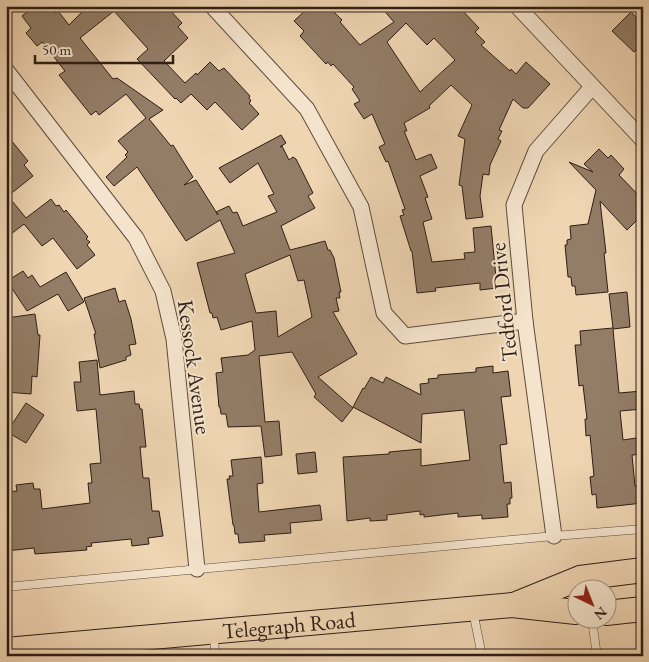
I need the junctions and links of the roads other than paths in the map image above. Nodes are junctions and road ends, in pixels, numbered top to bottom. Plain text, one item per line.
1 (212, 6) edge
2 (522, 9) edge
3 (6, 70) edge
4 (592, 87) junction
5 (643, 140) edge
6 (525, 321) junction
7 (643, 529) edge
8 (554, 536) junction
9 (197, 569) junction
10 (643, 570) edge
11 (6, 587) edge
12 (512, 606) junction
13 (472, 609) junction
14 (566, 611) edge
15 (643, 611) edge
16 (616, 612) edge
17 (593, 630) edge
18 (214, 632) junction
19 (137, 647) edge
20 (6, 650) edge
21 (214, 656) edge
22 (482, 656) edge
23 (597, 656) edge

1 - 6 street
2 - 4 street
3 - 9 street, Kessock Avenue
4 - 5 street
4 - 6 street, Tedford Drive
6 - 8 street, Tedford Drive
7 - 8 lane
8 - 9 lane
9 - 11 lane
10 - 12 main road, Telegraph Road
12 - 13 main road, Telegraph Road
12 - 14 main road, Telegraph Road
13 - 18 main road, Telegraph Road
13 - 22 lane
15 - 16 main road
17 - 23 lane
18 - 19 main road, Telegraph Road
18 - 21 lane
19 - 20 main road, Telegraph Road

